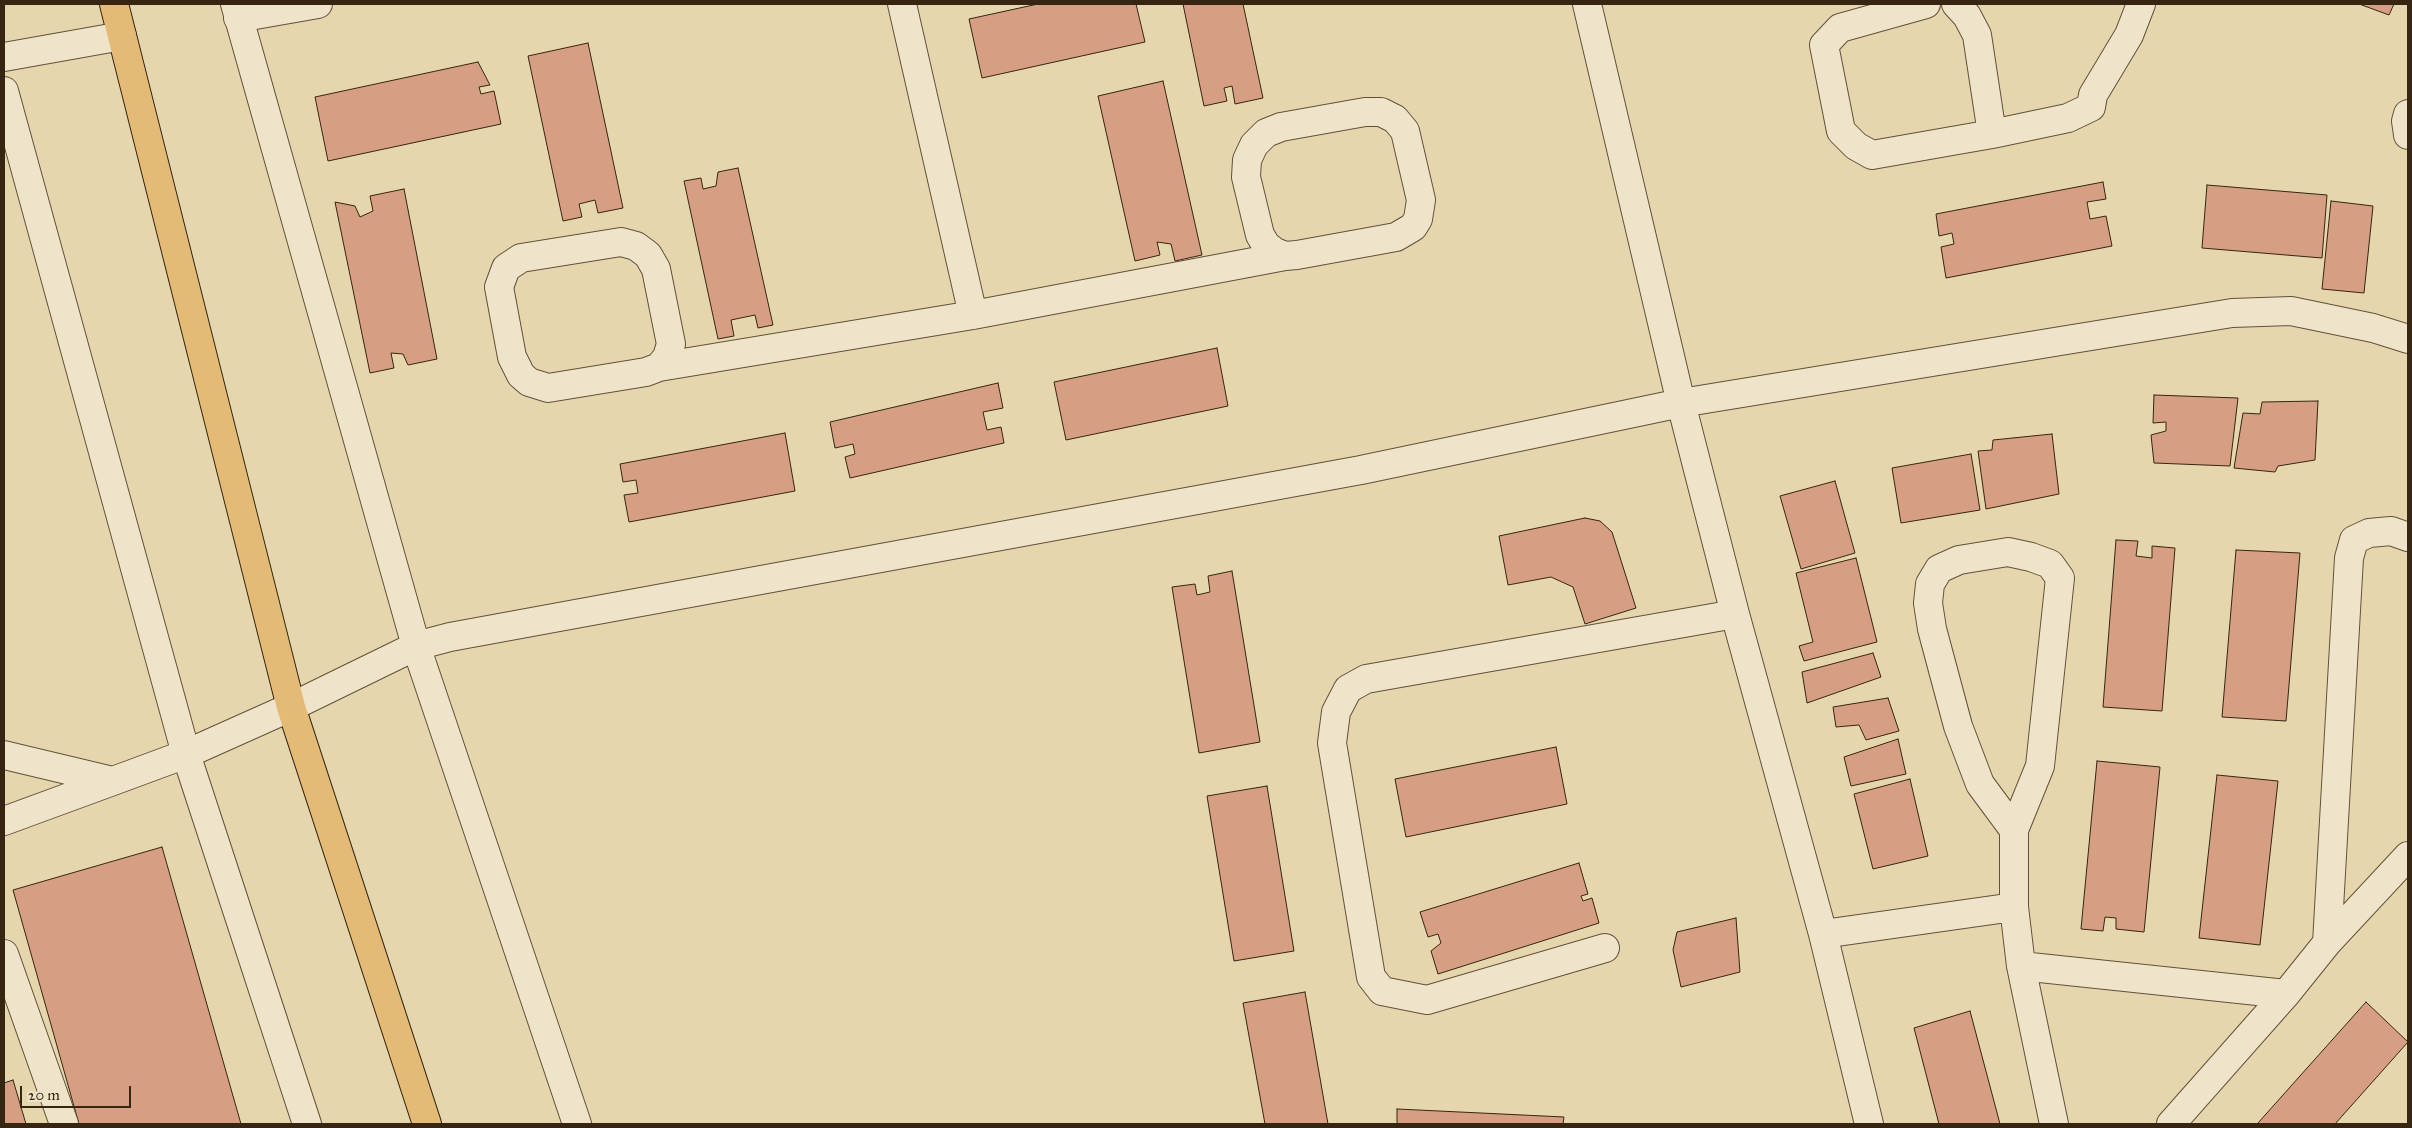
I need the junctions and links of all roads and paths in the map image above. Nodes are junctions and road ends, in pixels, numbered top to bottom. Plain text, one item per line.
1 (114, 4) edge
2 (318, 4) edge
3 (902, 4) edge
4 (1587, 4) edge
5 (1926, 4) edge
6 (1956, 4) edge
7 (2141, 4) edge
8 (237, 11) edge
9 (122, 36) junction
10 (4, 57) edge
11 (4, 92) edge
12 (2408, 114) edge
13 (1992, 134) junction
14 (2408, 135) edge
15 (1285, 256) junction
16 (973, 315) junction
17 (2408, 339) edge
18 (658, 367) junction
19 (1681, 403) junction
20 (2408, 537) edge
21 (1734, 614) junction
22 (416, 646) junction
23 (291, 707) junction
24 (4, 754) edge
25 (186, 754) junction
26 (113, 781) junction
27 (4, 821) edge
28 (2014, 830) junction
29 (2408, 856) edge
30 (2014, 907) junction
31 (1823, 934) junction
32 (2327, 943) junction
33 (1604, 948) dead end
34 (4, 954) edge
35 (2021, 966) junction
36 (2286, 994) junction
37 (64, 1124) edge
38 (307, 1124) edge
39 (427, 1124) edge
40 (577, 1124) edge
41 (1869, 1124) edge
42 (2054, 1124) edge
43 (2171, 1124) edge

1 - 9 main road
2 - 8 street
3 - 16 street
4 - 19 street
5 - 13 street
6 - 13 street
7 - 13 street
8 - 22 street
9 - 10 street
9 - 23 main road
11 - 25 street
12 - 14 street
15 - 15 street
15 - 16 street
16 - 18 street
17 - 19 street
18 - 18 street
19 - 21 street
19 - 22 street
20 - 32 street
21 - 31 street
21 - 33 street
22 - 23 street
22 - 40 street
23 - 25 street
23 - 39 main road
24 - 26 street
25 - 26 street
25 - 38 street
26 - 27 street
28 - 28 street
28 - 30 street
29 - 32 street
30 - 31 street
30 - 35 street
31 - 41 street
32 - 36 street
34 - 37 street
35 - 36 street
35 - 42 street
36 - 43 street

